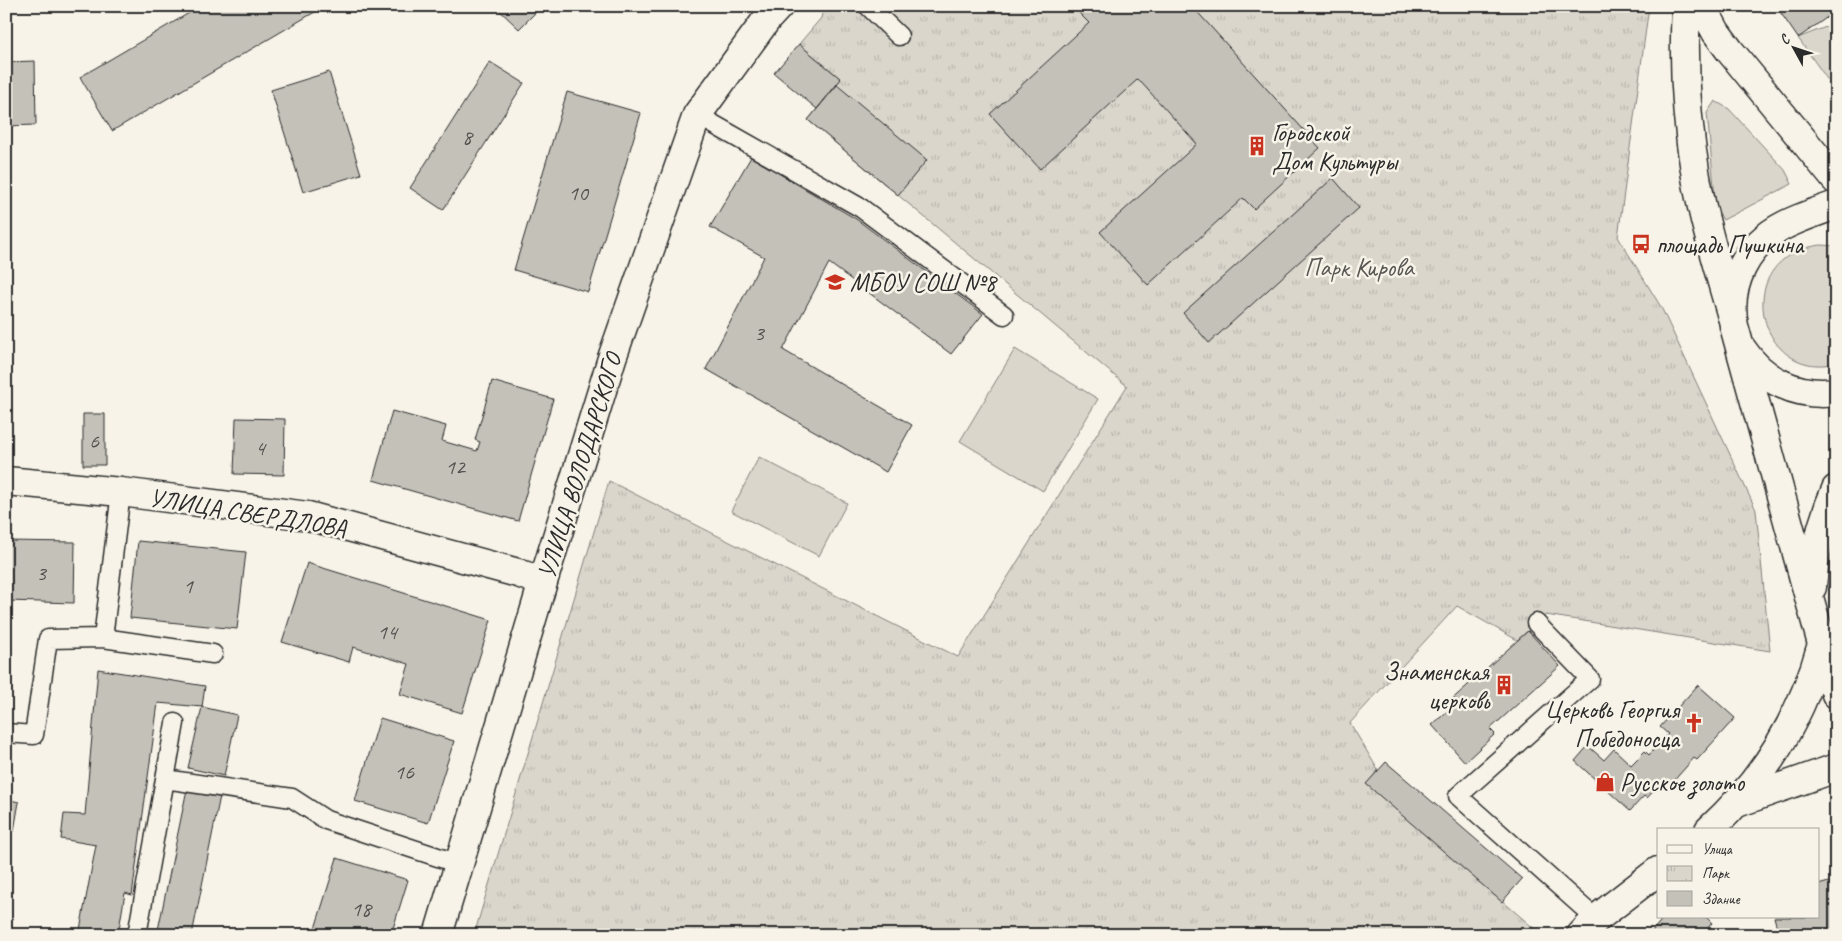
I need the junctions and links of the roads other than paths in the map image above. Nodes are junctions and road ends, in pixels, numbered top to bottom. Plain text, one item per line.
1 (868, 6) edge
2 (1686, 6) edge
3 (1702, 6) edge
4 (771, 10) edge
5 (899, 36) dead end
6 (697, 115) junction
7 (1795, 129) junction
8 (1836, 150) edge
9 (1836, 180) edge
10 (1836, 205) edge
11 (1836, 218) edge
12 (1797, 220) junction
13 (1004, 315) dead end
14 (1735, 330) junction
15 (1827, 394) edge
16 (6, 481) edge
17 (1836, 489) edge
18 (121, 492) junction
19 (543, 582) junction
20 (1812, 606) junction
21 (1536, 623) dead end
22 (103, 638) junction
23 (1822, 644) junction
24 (213, 654) dead end
25 (1836, 694) edge
26 (175, 723) dead end
27 (6, 733) edge
28 (1836, 768) edge
29 (165, 779) junction
30 (1737, 803) junction
31 (1712, 828) edge
32 (459, 864) junction
33 (1657, 872) edge
34 (1589, 927) edge
35 (137, 935) edge
36 (438, 935) edge

1 - 5 lane
2 - 14 street
3 - 7 street
4 - 6 street, УЛИЦА ВОЛОДАРСКОГО
6 - 13 lane
6 - 19 street, УЛИЦА ВОЛОДАРСКОГО
7 - 8 street
7 - 9 street
10 - 12 street
11 - 12 street
12 - 14 street
14 - 15 street
14 - 20 street
16 - 18 street, УЛИЦА СВЕРДЛОВА
17 - 20 street
18 - 19 street, УЛИЦА СВЕРДЛОВА
18 - 22 lane
19 - 32 street, УЛИЦА ВОЛОДАРСКОГО
20 - 23 street
21 - 34 lane
22 - 24 lane
22 - 27 lane
23 - 25 street
23 - 30 street
26 - 29 lane
28 - 30 street
29 - 32 lane
29 - 35 lane
30 - 31 street
32 - 36 street, УЛИЦА ВОЛОДАРСКОГО
33 - 34 street

